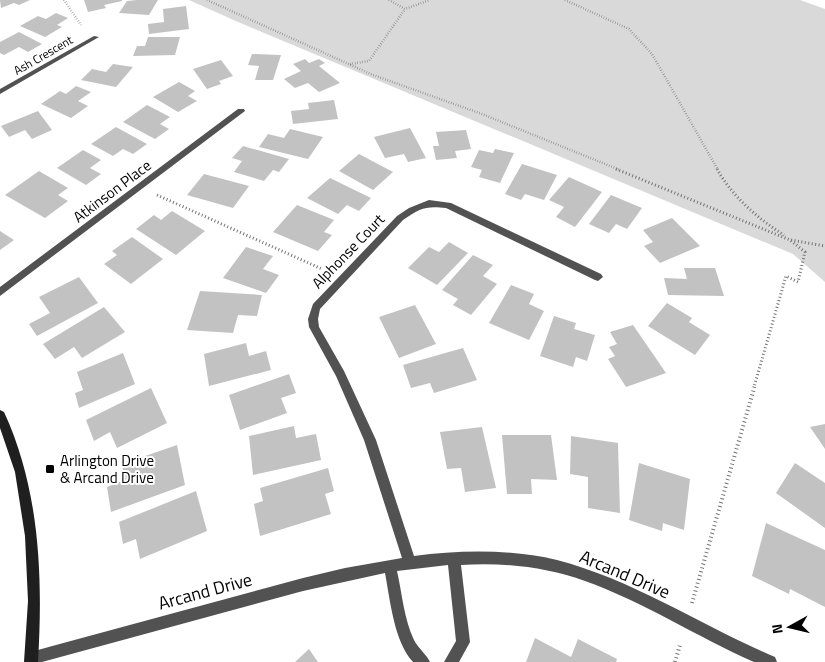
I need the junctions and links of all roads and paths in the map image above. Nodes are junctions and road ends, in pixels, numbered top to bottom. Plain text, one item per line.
1 (64, 0) edge
2 (207, 0) edge
3 (388, 0) edge
4 (430, 0) edge
5 (566, 0) edge
6 (405, 10) junction
7 (81, 25) dead end
8 (96, 37) dead end
9 (350, 64) junction
10 (0, 92) edge
11 (241, 111) dead end
12 (157, 195) dead end
13 (790, 240) junction
14 (825, 246) edge
15 (322, 269) dead end
16 (598, 277) dead end
17 (0, 292) edge
18 (0, 415) edge
19 (454, 560) junction
20 (410, 564) junction
21 (390, 567) junction
22 (692, 603) dead end
23 (680, 644) dead end
24 (32, 660) edge
25 (423, 662) edge
26 (451, 662) edge
27 (675, 662) edge
28 (770, 662) edge

1 - 7 path
2 - 9 path
3 - 6 path
4 - 6 path
5 - 13 path
6 - 9 path
8 - 10 street, Ash Crescent
9 - 13 path
11 - 17 street, Atkinson Place
12 - 15 path
13 - 14 path
13 - 22 path
16 - 20 street, Alphonse Court
18 - 24 street
19 - 20 street, Arcand Drive
19 - 26 street
19 - 28 street, Arcand Drive
20 - 21 street, Arcand Drive
21 - 24 street, Arcand Drive
21 - 25 street
23 - 27 path

